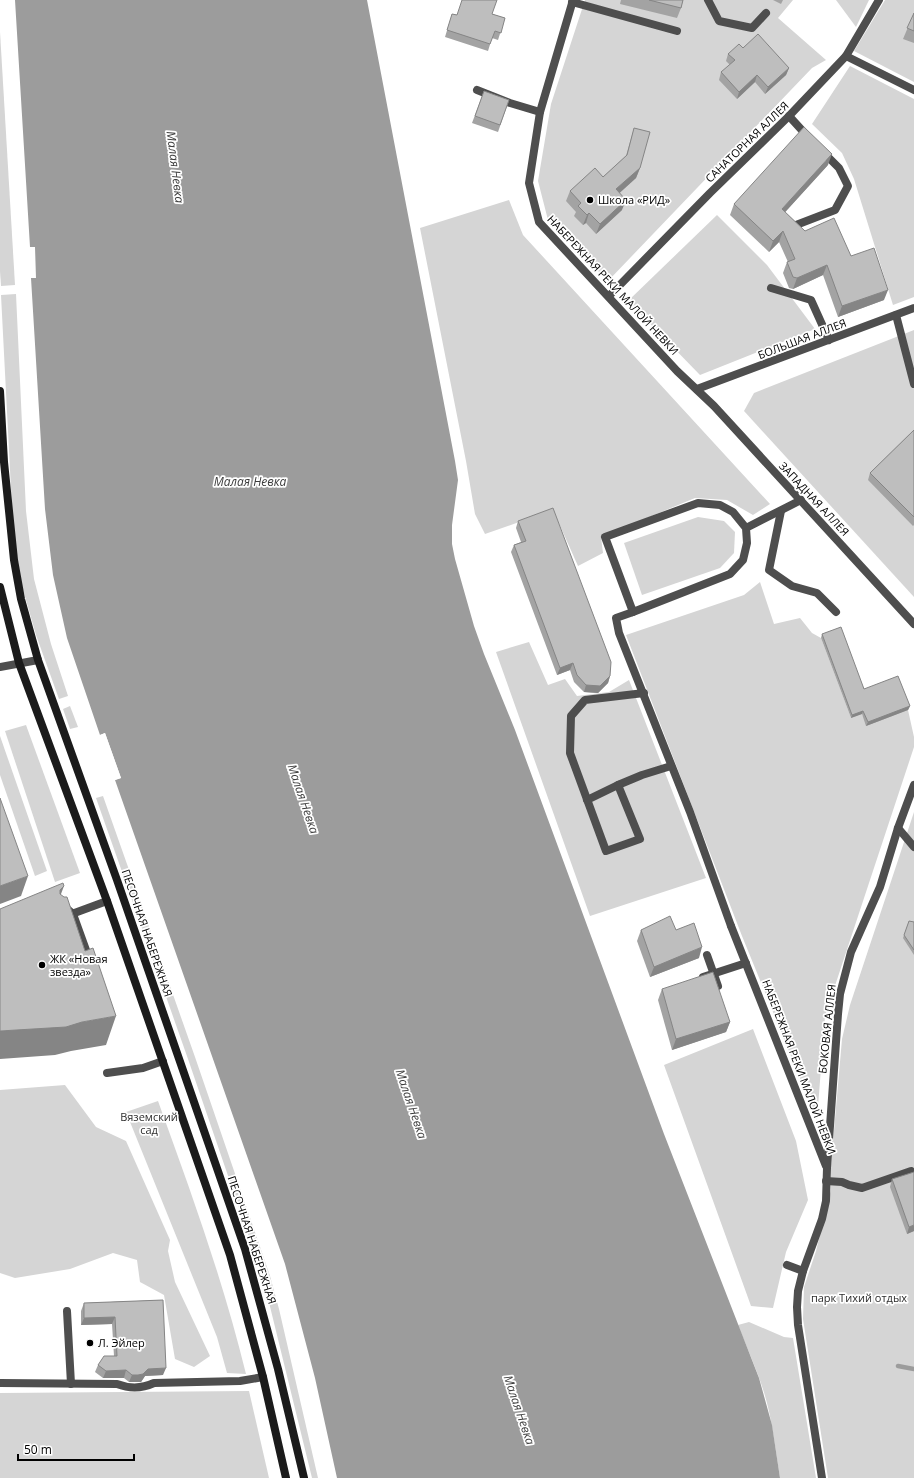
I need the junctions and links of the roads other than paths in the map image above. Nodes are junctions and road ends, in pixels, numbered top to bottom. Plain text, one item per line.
1 (708, 0) edge
2 (879, 0) edge
3 (572, 1) edge
4 (766, 12) dead end
5 (677, 31) dead end
6 (846, 56) junction
7 (477, 90) dead end
8 (914, 90) edge
9 (540, 112) junction
10 (789, 116) junction
11 (796, 224) edge
12 (771, 288) dead end
13 (609, 296) junction
14 (914, 308) edge
15 (896, 315) junction
16 (829, 340) junction
17 (914, 384) edge
18 (697, 389) junction
19 (0, 391) edge
20 (801, 500) junction
21 (781, 511) junction
22 (746, 528) junction
23 (0, 587) edge
24 (633, 612) junction
25 (836, 612) dead end
26 (914, 624) edge
27 (38, 660) junction
28 (19, 664) junction
29 (0, 667) edge
30 (644, 693) junction
31 (671, 766) junction
32 (618, 785) junction
33 (914, 785) edge
34 (587, 800) junction
35 (898, 828) junction
36 (914, 847) edge
37 (58, 901) edge
38 (107, 901) junction
39 (73, 914) junction
40 (61, 918) edge
41 (707, 955) dead end
42 (746, 963) junction
43 (93, 970) edge
44 (714, 974) junction
45 (692, 981) edge
46 (718, 986) edge
47 (163, 1061) junction
48 (107, 1073) dead end
49 (827, 1168) junction
50 (911, 1171) edge
51 (826, 1181) junction
52 (787, 1264) dead end
53 (803, 1271) junction
54 (67, 1311) dead end
55 (263, 1377) junction
56 (0, 1383) edge
57 (71, 1384) junction
58 (286, 1478) edge
59 (304, 1478) edge
60 (822, 1478) edge

1 - 4 street
2 - 6 street, САНАТОРНАЯ АЛЛЕЯ
3 - 5 street
3 - 9 street, НАБЕРЕЖНАЯ РЕКИ МАЛОЙ НЕВКИ
6 - 8 street
6 - 10 street, САНАТОРНАЯ АЛЛЕЯ
7 - 9 street
9 - 13 street, НАБЕРЕЖНАЯ РЕКИ МАЛОЙ НЕВКИ
10 - 11 street
10 - 13 street, САНАТОРНАЯ АЛЛЕЯ
12 - 16 street
13 - 18 street, НАБЕРЕЖНАЯ РЕКИ МАЛОЙ НЕВКИ
14 - 15 street, БОЛЬШАЯ АЛЛЕЯ
15 - 16 street, БОЛЬШАЯ АЛЛЕЯ
15 - 17 street
16 - 18 street, БОЛЬШАЯ АЛЛЕЯ
18 - 20 street, ЗАПАДНАЯ АЛЛЕЯ
19 - 27 main road, ПЕСОЧНАЯ НАБЕРЕЖНАЯ
20 - 21 street
20 - 26 street, ЗАПАДНАЯ АЛЛЕЯ
21 - 22 street
21 - 25 street
22 - 24 street
22 - 24 street
23 - 28 main road
24 - 30 street, НАБЕРЕЖНАЯ РЕКИ МАЛОЙ НЕВКИ
27 - 28 street
27 - 59 main road, ПЕСОЧНАЯ НАБЕРЕЖНАЯ
28 - 29 street
28 - 38 main road
30 - 31 street, НАБЕРЕЖНАЯ РЕКИ МАЛОЙ НЕВКИ
30 - 34 street
31 - 32 street
31 - 42 street, НАБЕРЕЖНАЯ РЕКИ МАЛОЙ НЕВКИ
32 - 34 street
32 - 34 street
33 - 35 street, БОКОВАЯ АЛЛЕЯ
35 - 36 street
35 - 49 street, БОКОВАЯ АЛЛЕЯ
37 - 39 street
38 - 39 street
38 - 47 main road
39 - 40 street
39 - 43 street
41 - 44 street
42 - 44 street
42 - 49 street, НАБЕРЕЖНАЯ РЕКИ МАЛОЙ НЕВКИ
44 - 45 street
44 - 46 street
47 - 48 street
47 - 55 main road
49 - 51 street, НАБЕРЕЖНАЯ РЕКИ МАЛОЙ НЕВКИ
50 - 51 street
51 - 53 street, НАБЕРЕЖНАЯ РЕКИ МАЛОЙ НЕВКИ
52 - 53 street
53 - 60 street, НАБЕРЕЖНАЯ РЕКИ МАЛОЙ НЕВКИ
54 - 57 street
55 - 57 street
55 - 58 main road
56 - 57 street

